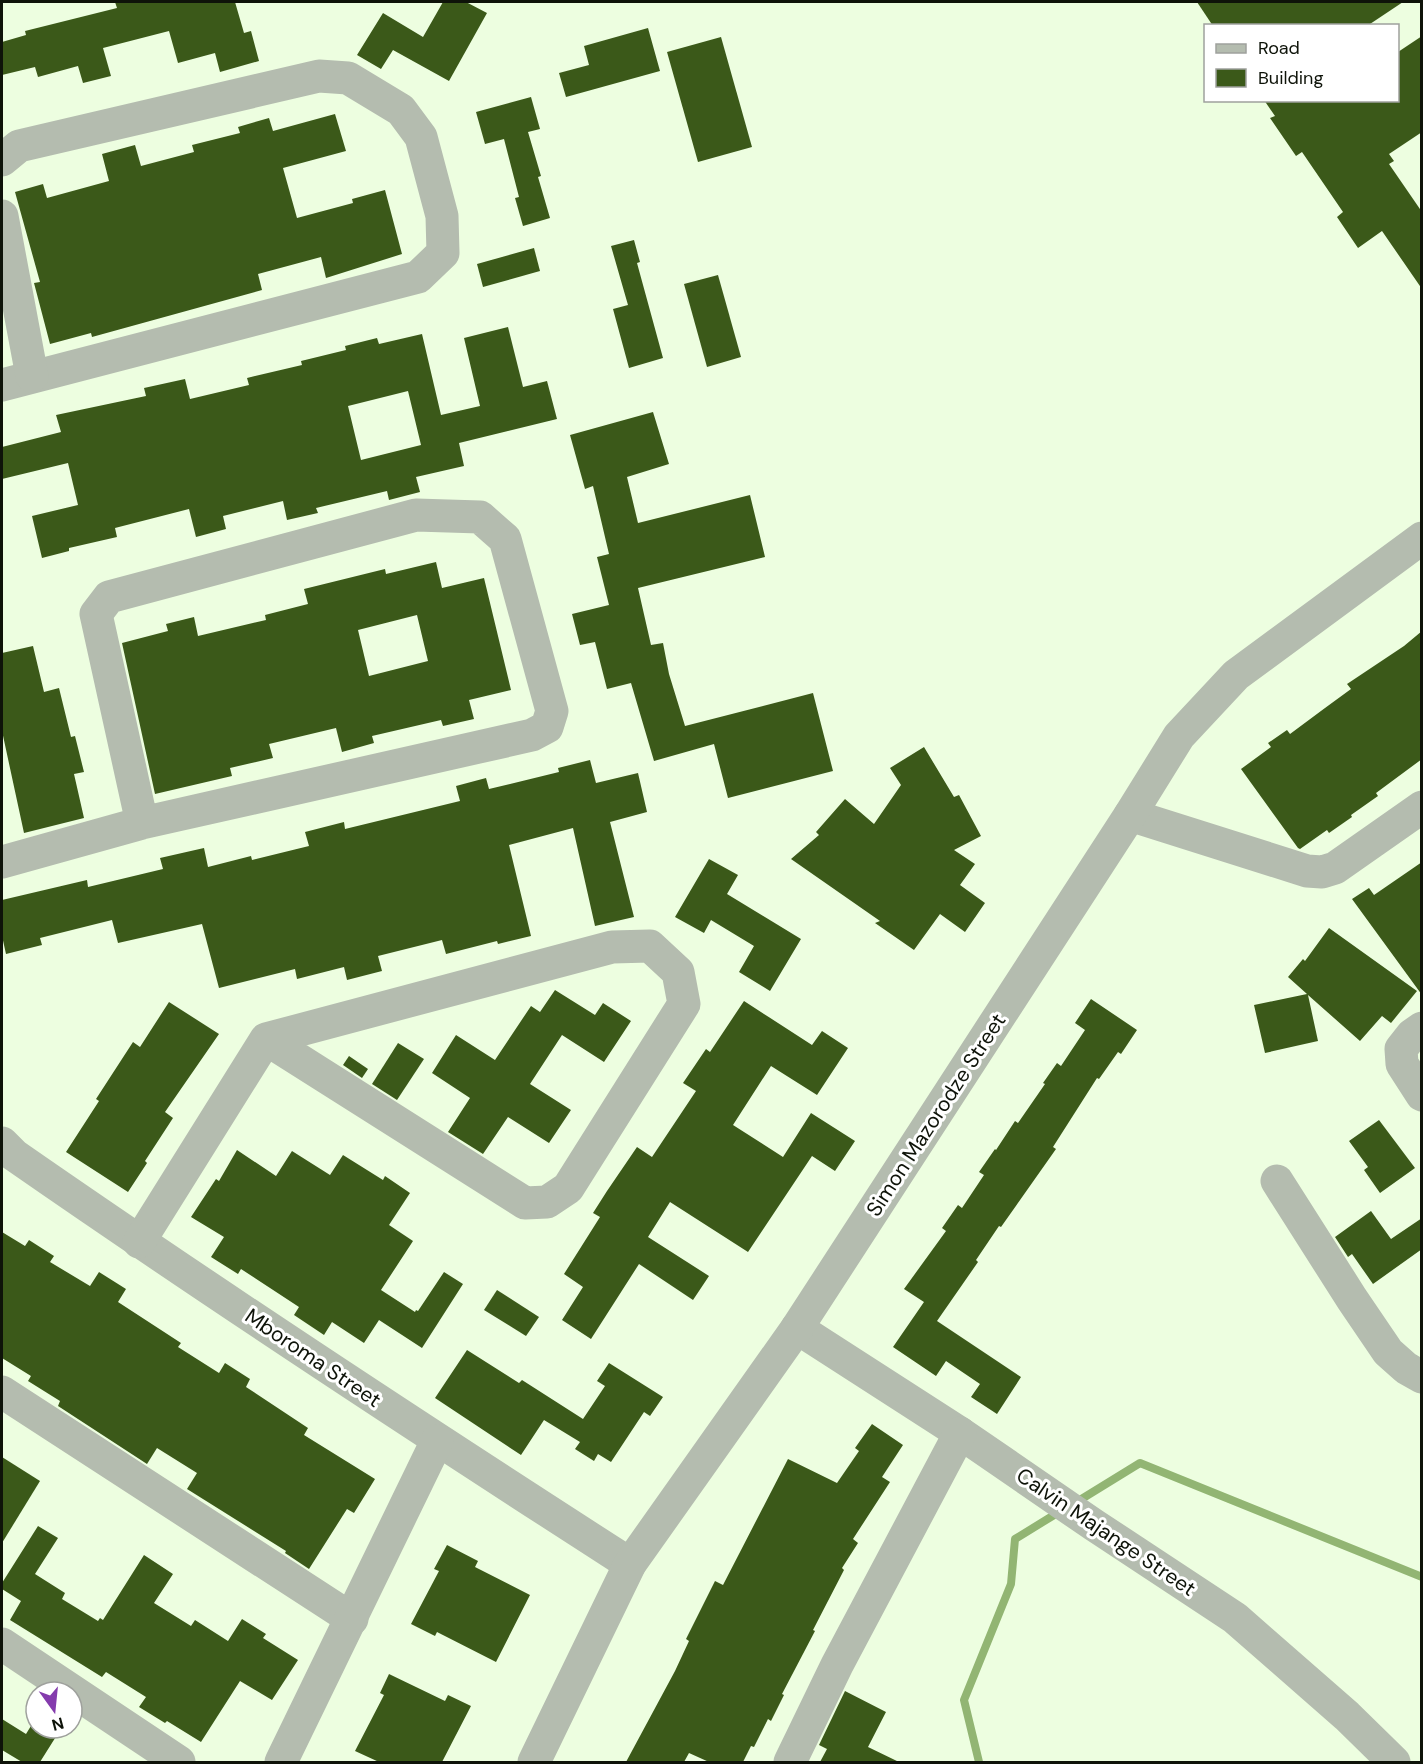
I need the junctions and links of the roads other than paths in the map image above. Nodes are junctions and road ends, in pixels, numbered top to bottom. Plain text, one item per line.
1 (2, 160) edge
2 (2, 216) edge
3 (17, 380) edge
4 (1422, 538) edge
5 (1422, 807) edge
6 (1130, 815) junction
7 (142, 823) junction
8 (2, 862) edge
9 (1422, 1028) edge
10 (266, 1039) junction
11 (1422, 1095) edge
12 (2, 1143) edge
13 (1276, 1181) dead end
14 (139, 1242) junction
15 (797, 1328) junction
16 (1422, 1377) edge
17 (2, 1392) edge
18 (960, 1433) junction
19 (437, 1441) junction
20 (630, 1564) junction
21 (352, 1618) junction
22 (2, 1644) edge
23 (179, 1762) edge
24 (281, 1762) edge
25 (534, 1762) edge
26 (789, 1762) edge
27 (1394, 1762) edge

1 - 3 street
2 - 3 street
4 - 6 street, Simon Mazorodze Street
5 - 6 street
6 - 15 street, Simon Mazorodze Street
7 - 7 street
7 - 8 street
9 - 11 street
10 - 10 street
10 - 14 street
12 - 14 street, Mboroma Street
13 - 16 street
14 - 19 street, Mboroma Street
15 - 18 street, Calvin Majange Street
15 - 20 street, Simon Mazorodze Street
17 - 21 street
18 - 26 street
18 - 27 street, Calvin Majange Street
19 - 20 street, Mboroma Street
19 - 21 street
20 - 25 street, Simon Mazorodze Street
21 - 24 street
22 - 23 street

